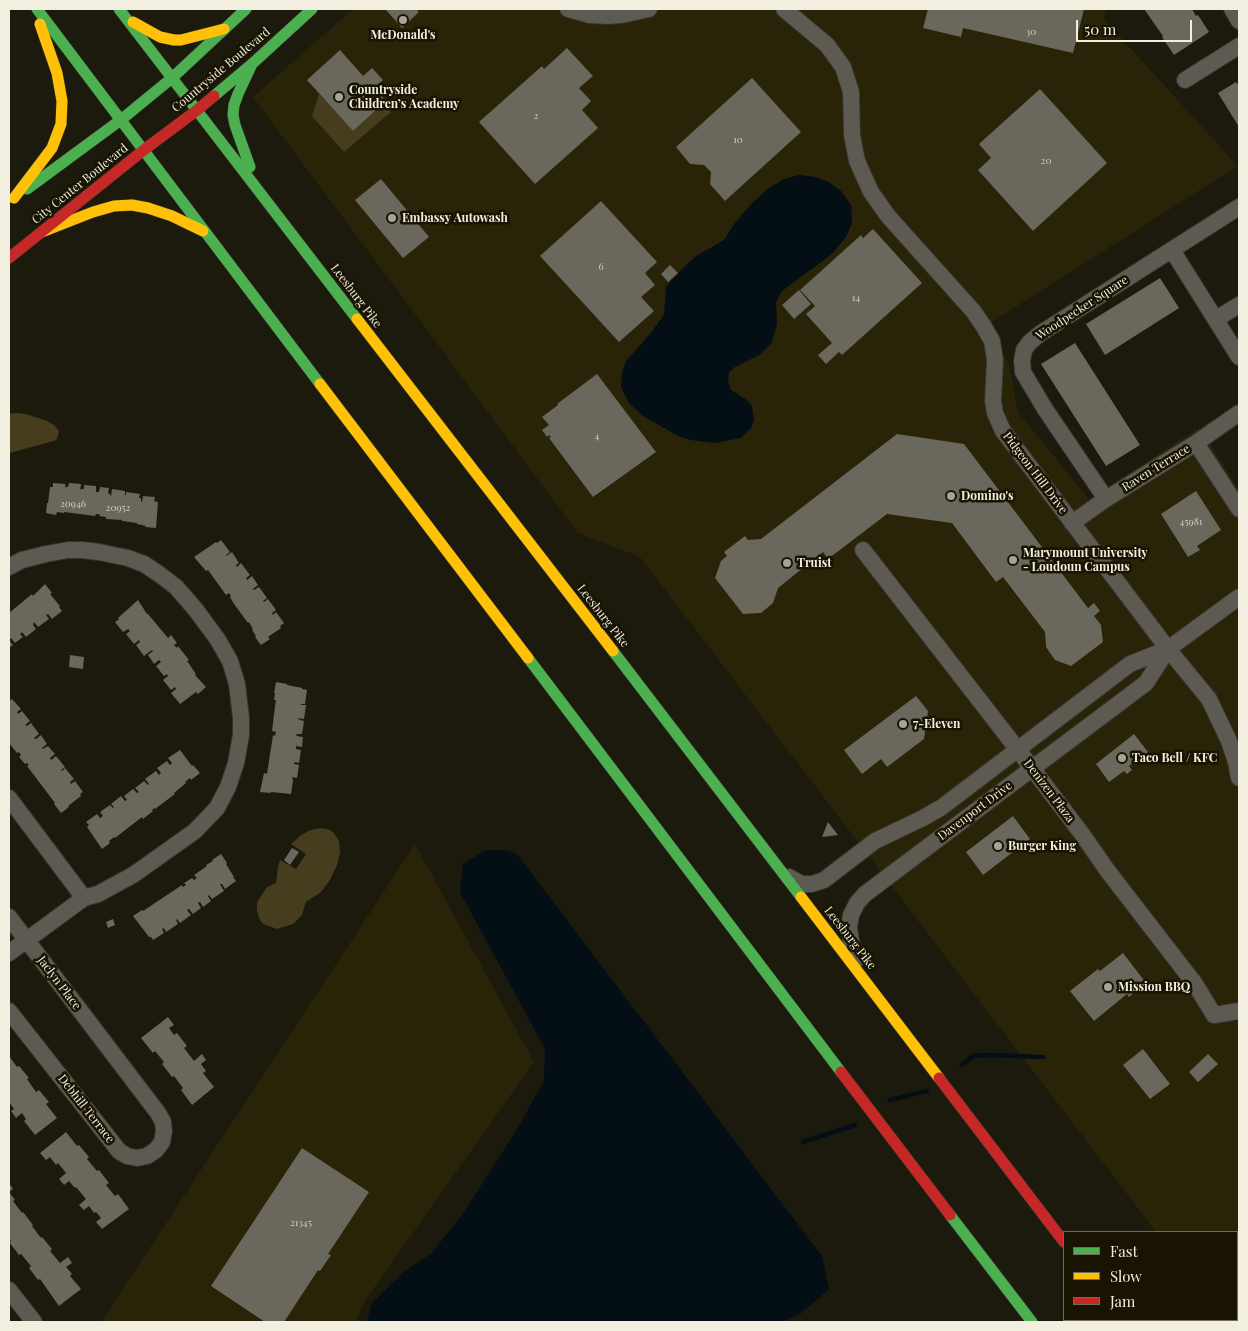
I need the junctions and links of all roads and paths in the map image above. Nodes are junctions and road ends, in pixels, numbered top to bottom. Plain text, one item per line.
1 (36, 9) edge
2 (119, 9) edge
3 (246, 9) edge
4 (312, 9) edge
5 (568, 9) edge
6 (649, 9) edge
7 (784, 9) edge
8 (1232, 9) edge
9 (127, 19) junction
10 (1239, 20) edge
11 (224, 29) junction
12 (1239, 46) edge
13 (252, 64) junction
14 (172, 78) junction
15 (1185, 80) dead end
16 (196, 111) junction
17 (122, 119) junction
18 (145, 149) junction
19 (261, 194) junction
20 (12, 201) edge
21 (1239, 207) edge
22 (42, 232) junction
23 (207, 232) junction
24 (1172, 250) junction
25 (9, 258) edge
26 (1239, 304) edge
27 (1216, 320) junction
28 (1239, 356) edge
29 (1239, 413) edge
30 (1196, 443) junction
31 (1106, 499) junction
32 (1239, 509) edge
33 (1072, 523) junction
34 (863, 550) dead end
35 (9, 568) edge
36 (1239, 597) edge
37 (1168, 649) junction
38 (1017, 749) junction
39 (1032, 768) junction
40 (1239, 778) edge
41 (9, 798) edge
42 (783, 873) junction
43 (84, 898) junction
44 (9, 917) edge
45 (26, 939) junction
46 (9, 953) edge
47 (880, 998) junction
48 (9, 1010) edge
49 (1239, 1011) edge
50 (110, 1049) joint
51 (1063, 1241) edge
52 (11, 1298) edge
53 (34, 1322) edge
54 (1032, 1322) edge

1 - 17 main road
1 - 20 main road
2 - 9 main road, Leesburg Pike
3 - 11 main road, Countryside Boulevard
4 - 13 main road, Countryside Boulevard
5 - 6 street
7 - 33 street, Pidgeon Hill Drive
8 - 10 street
9 - 11 main road
9 - 14 main road, Leesburg Pike
11 - 14 main road, Countryside Boulevard
12 - 15 street
13 - 16 main road, Countryside Boulevard
13 - 19 main road
14 - 16 main road, Leesburg Pike
14 - 17 main road, Countryside Boulevard
16 - 18 main road, Countryside Boulevard
16 - 19 main road, Leesburg Pike
17 - 18 main road
17 - 20 main road, City Center Boulevard
18 - 22 main road, City Center Boulevard
18 - 23 main road
19 - 42 main road, Leesburg Pike
21 - 24 street, Woodpecker Square
22 - 23 main road
22 - 25 main road, City Center Boulevard
23 - 54 main road
24 - 27 street
24 - 31 street, Woodpecker Square
26 - 27 street
27 - 28 street
29 - 30 street, Raven Terrace
30 - 31 street, Raven Terrace
30 - 32 street
31 - 33 street, Raven Terrace
33 - 37 street, Pidgeon Hill Drive
34 - 38 street, Denizen Plaza
35 - 43 street
36 - 37 street, Davenport Drive
37 - 38 street, Davenport Drive
37 - 39 street, Davenport Drive
37 - 40 street, Pidgeon Hill Drive
38 - 39 street, Denizen Plaza
38 - 42 street, Davenport Drive
39 - 47 street, Davenport Drive
39 - 49 street, Denizen Plaza
41 - 43 street
42 - 47 main road, Leesburg Pike
43 - 45 street
44 - 45 street, Jaclyn Place
45 - 46 street
45 - 50 street, Jaclyn Place
47 - 51 main road, Leesburg Pike
48 - 50 street, Debhill Terrace
52 - 53 street

